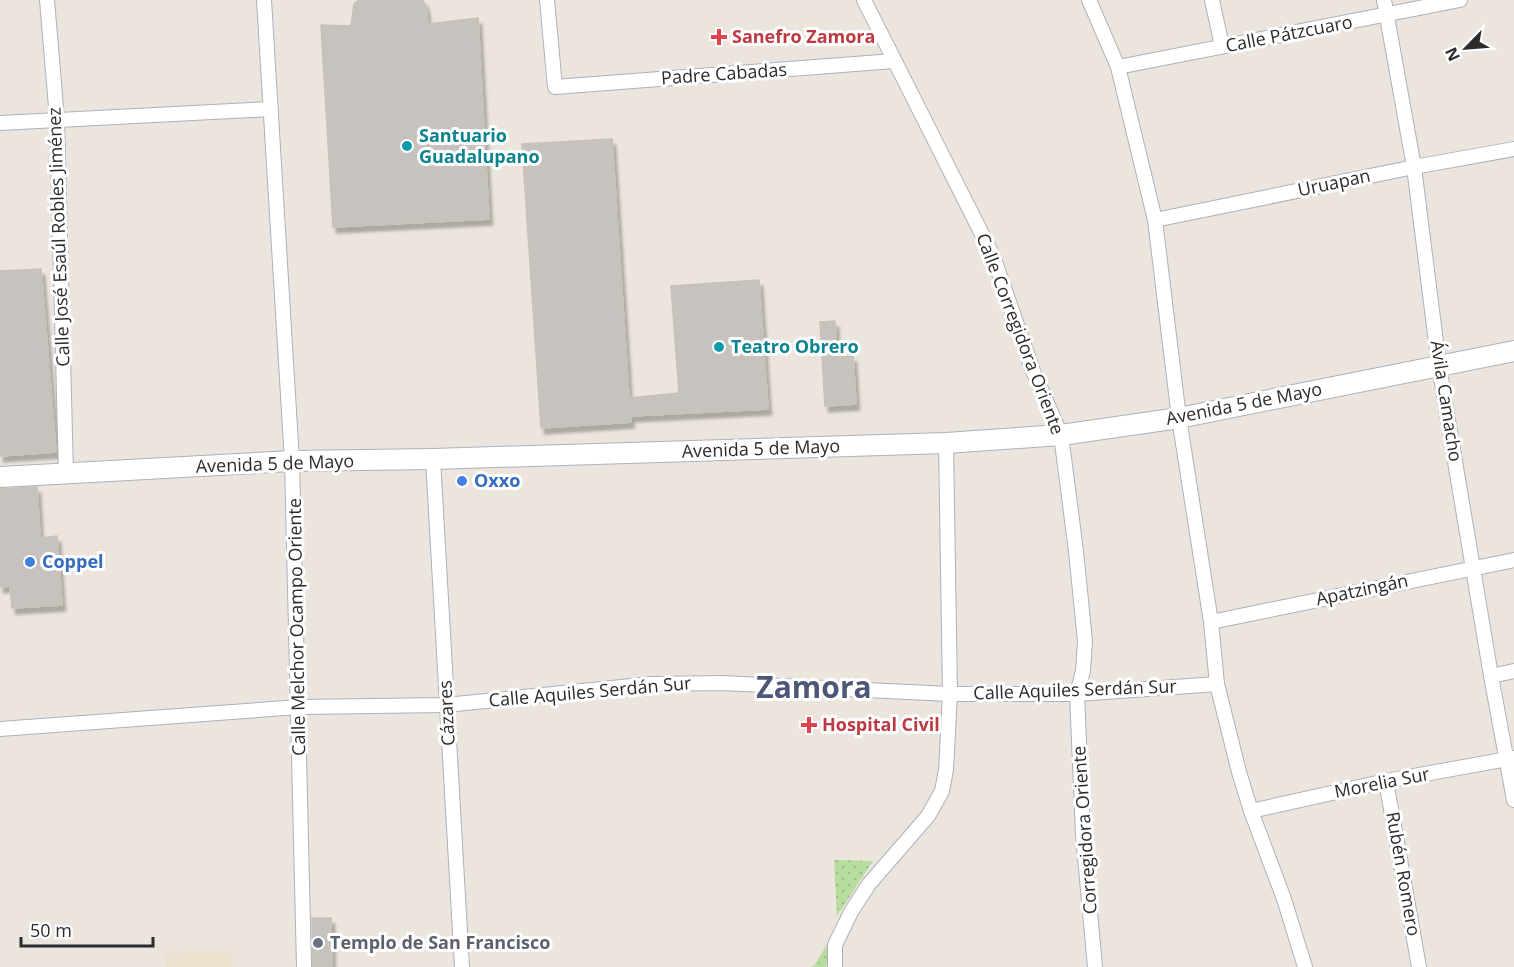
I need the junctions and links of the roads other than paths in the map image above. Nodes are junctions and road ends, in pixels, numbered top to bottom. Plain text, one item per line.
1 (47, 0) edge
2 (264, 0) edge
3 (547, 0) edge
4 (864, 0) edge
5 (1089, 0) edge
6 (1212, 0) edge
7 (1384, 0) edge
8 (1461, 0) edge
9 (1386, 15) junction
10 (1222, 46) junction
11 (894, 61) junction
12 (1118, 67) junction
13 (271, 109) junction
14 (57, 119) junction
15 (0, 123) edge
16 (1514, 149) edge
17 (1414, 167) junction
18 (1155, 220) junction
19 (1514, 351) edge
20 (1439, 366) junction
21 (1179, 418) junction
22 (1061, 435) junction
23 (946, 443) junction
24 (433, 459) junction
25 (292, 461) junction
26 (66, 474) junction
27 (0, 477) edge
28 (1514, 560) edge
29 (1472, 567) junction
30 (1211, 622) junction
31 (1514, 671) edge
32 (1491, 676) junction
33 (1217, 684) junction
34 (950, 694) junction
35 (1077, 694) junction
36 (446, 705) junction
37 (299, 707) junction
38 (0, 729) edge
39 (1510, 758) edge
40 (1386, 781) junction
41 (1514, 800) edge
42 (1251, 811) junction
43 (304, 967) edge
44 (462, 967) edge
45 (835, 967) edge
46 (1095, 967) edge
47 (1305, 967) edge
48 (1419, 967) edge

1 - 14 street, Calle José Esaúl Robles Jiménez
2 - 13 street, Calle Melchor Ocampo Oriente
3 - 11 street, Padre Cabadas
4 - 11 street, Calle Corregidora Oriente
5 - 12 street
6 - 10 street
7 - 9 street, Ávila Camacho
8 - 9 street, Calle Pátzcuaro
9 - 10 street, Calle Pátzcuaro
9 - 17 street, Ávila Camacho
10 - 12 street, Calle Pátzcuaro
11 - 22 street, Calle Corregidora Oriente
12 - 18 street
13 - 14 street
13 - 25 street, Calle Melchor Ocampo Oriente
14 - 15 street
14 - 26 street, Calle José Esaúl Robles Jiménez
16 - 17 street, Uruapan
17 - 18 street, Uruapan
17 - 20 street, Ávila Camacho
18 - 21 street
19 - 20 street, Avenida 5 de Mayo
20 - 21 street, Avenida 5 de Mayo
20 - 29 street, Ávila Camacho
21 - 22 street, Avenida 5 de Mayo
21 - 30 street
22 - 23 street, Avenida 5 de Mayo
22 - 35 street, Calle Corregidora Oriente
23 - 24 street, Avenida 5 de Mayo
23 - 34 street
24 - 25 street, Avenida 5 de Mayo
24 - 36 street, Cázares
25 - 26 street, Avenida 5 de Mayo
25 - 37 street, Calle Melchor Ocampo Oriente
26 - 27 street, Avenida 5 de Mayo
28 - 29 street, Apatzingán
29 - 30 street, Apatzingán
29 - 32 street, Ávila Camacho
30 - 33 street
31 - 32 street
32 - 39 street, Ávila Camacho
33 - 35 street, Calle Aquiles Serdán Sur
33 - 42 street
34 - 35 street, Calle Aquiles Serdán Sur
34 - 36 street, Calle Aquiles Serdán Sur
34 - 45 street
35 - 46 street, Corregidora Oriente
36 - 37 street, Calle Aquiles Serdán Sur
36 - 44 street, Cázares
37 - 38 street, Calle Aquiles Serdán Sur
37 - 43 street, Calle Melchor Ocampo Oriente
39 - 40 street, Morelia Sur
39 - 41 street, Ávila Camacho
40 - 42 street, Morelia Sur
40 - 48 street, Rubén Romero
42 - 47 street

